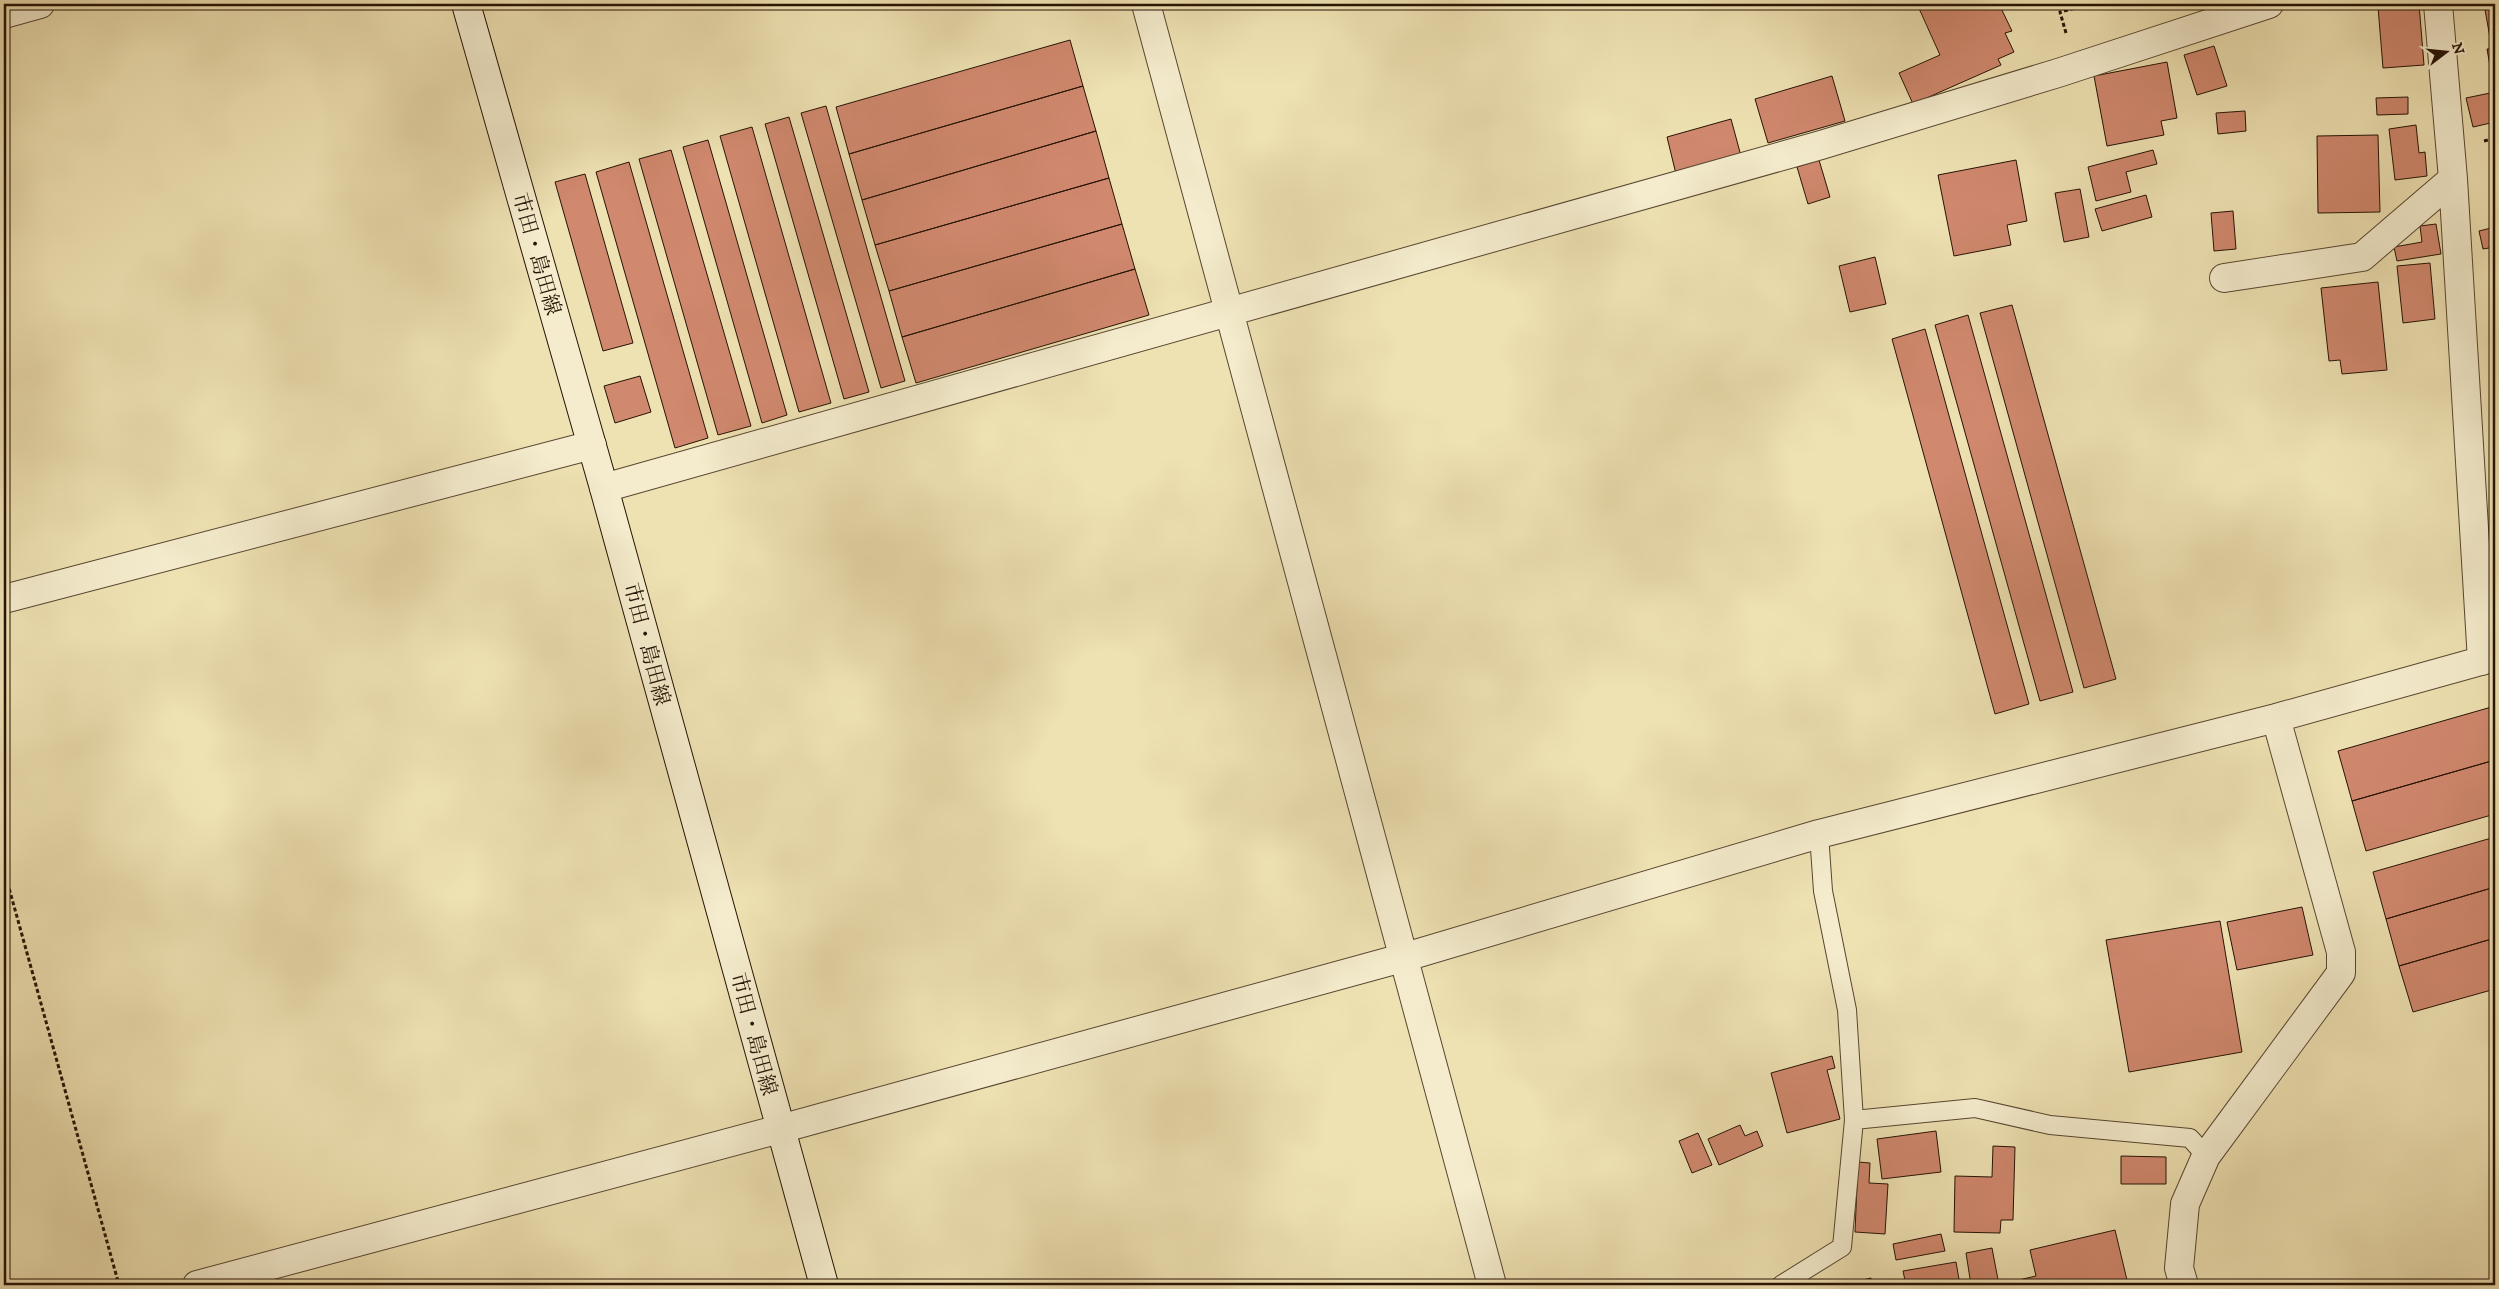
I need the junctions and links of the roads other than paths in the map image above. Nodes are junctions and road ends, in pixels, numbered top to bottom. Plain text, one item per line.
1 (40, 4) edge
2 (466, 4) edge
3 (1146, 4) edge
4 (2269, 4) edge
5 (2438, 4) edge
6 (4, 14) edge
7 (2453, 179) junction
8 (2224, 278) dead end
9 (1231, 312) junction
10 (592, 445) junction
11 (604, 488) junction
12 (4, 599) edge
13 (2488, 659) edge
14 (2276, 718) junction
15 (1819, 834) junction
16 (1402, 958) junction
17 (1854, 1120) junction
18 (780, 1129) junction
19 (2206, 1156) junction
20 (197, 1285) edge
21 (824, 1285) edge
22 (1492, 1285) edge
23 (1781, 1285) edge
24 (2184, 1285) edge

1 - 6 street
2 - 10 street, 市田・島田線
3 - 9 street
4 - 9 street
5 - 7 street
7 - 8 street
7 - 13 street
9 - 11 street
9 - 16 street
10 - 11 street, 市田・島田線
10 - 12 street
11 - 18 street, 市田・島田線
13 - 14 street
14 - 15 street
14 - 19 street
15 - 16 street
15 - 17 lane
16 - 18 street
16 - 22 street
17 - 19 lane
17 - 23 lane
18 - 20 street
18 - 21 street, 市田・島田線
19 - 24 street

